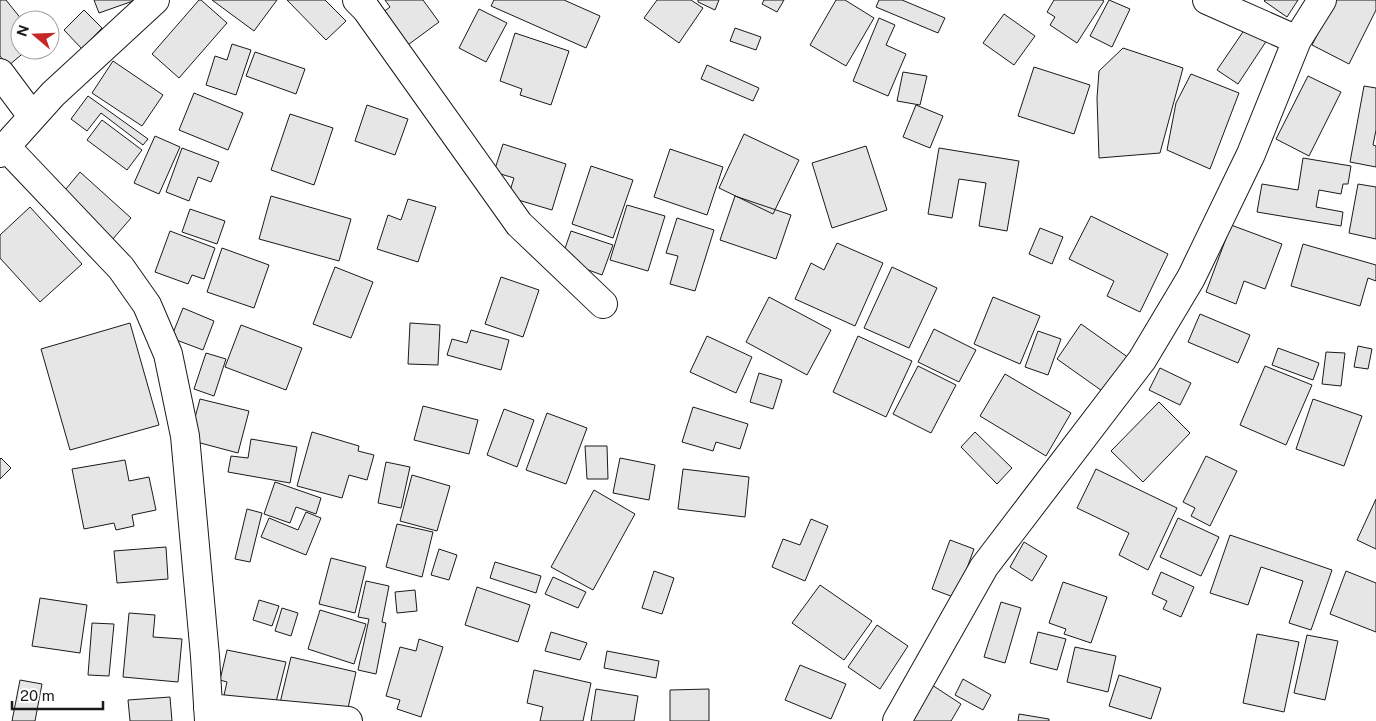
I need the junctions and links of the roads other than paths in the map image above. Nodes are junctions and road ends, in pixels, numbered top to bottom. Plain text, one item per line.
1 (156, 0) edge
2 (357, 0) edge
3 (1207, 0) edge
4 (1322, 0) edge
5 (1297, 40) junction
6 (0, 72) edge
7 (32, 116) junction
8 (3, 150) edge
9 (603, 304) dead end
10 (208, 714) edge
11 (348, 721) edge
12 (897, 721) edge

1 - 7 street
2 - 9 street
3 - 5 street
4 - 5 street
5 - 12 street
6 - 7 street
7 - 8 street
8 - 10 street
10 - 11 street

